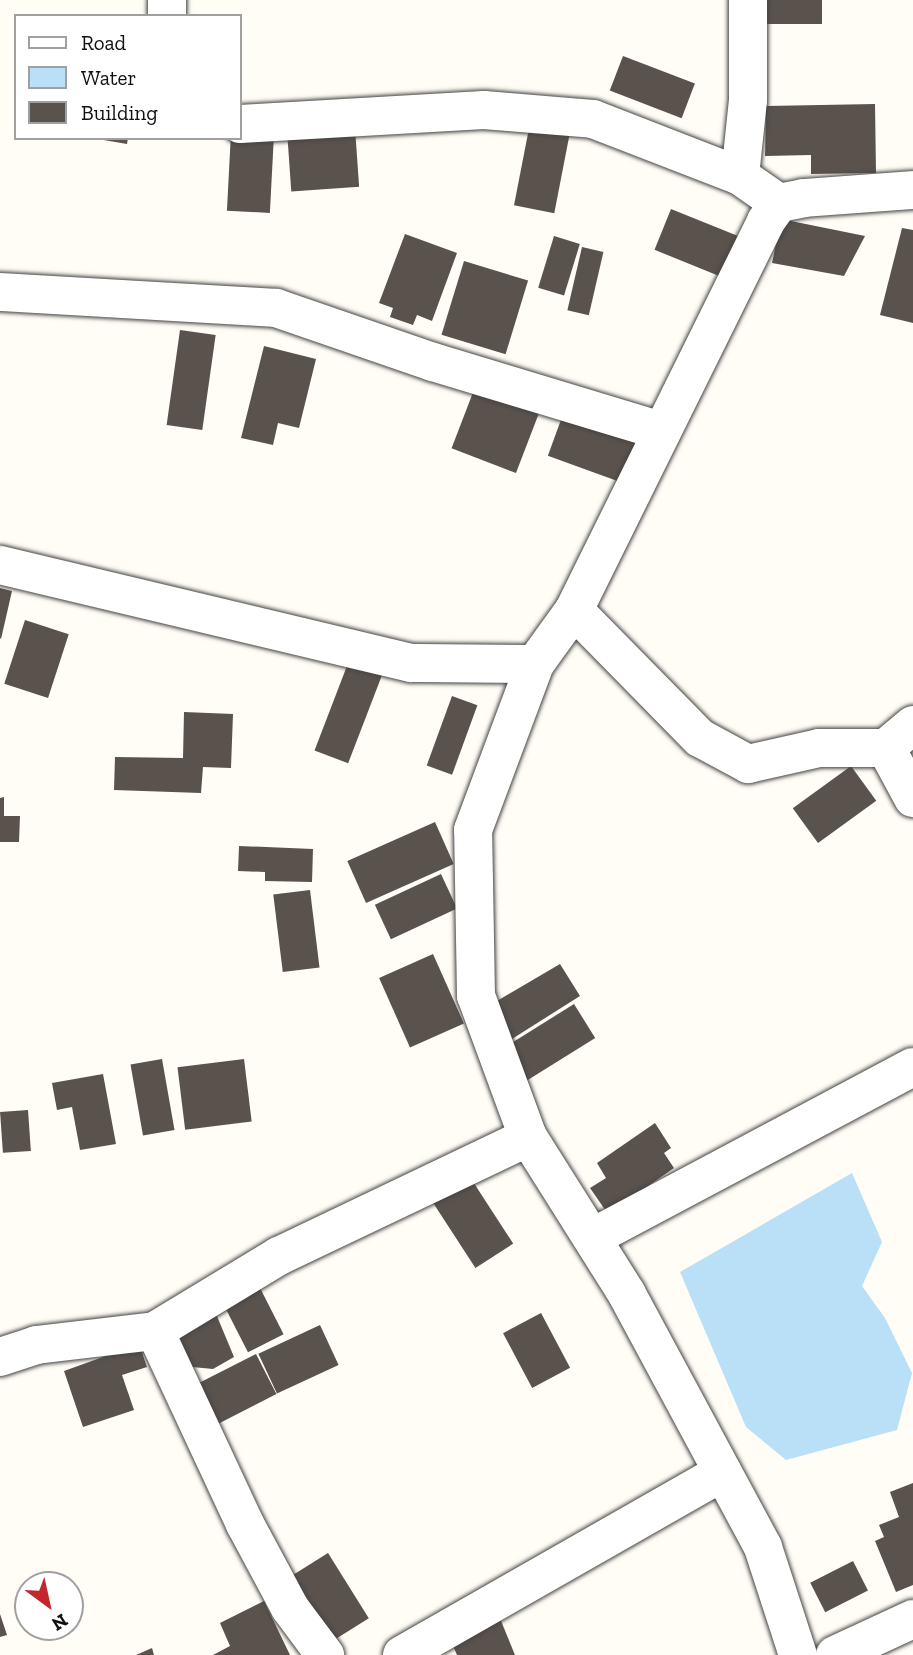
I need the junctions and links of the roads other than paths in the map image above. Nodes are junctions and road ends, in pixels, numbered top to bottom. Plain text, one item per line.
1 (748, 0) edge
2 (242, 124) edge
3 (740, 176) junction
4 (913, 190) edge
5 (779, 204) junction
6 (0, 292) edge
7 (662, 431) junction
8 (0, 565) edge
9 (574, 610) junction
10 (536, 664) junction
11 (900, 736) edge
12 (913, 798) edge
13 (913, 1067) edge
14 (528, 1137) junction
15 (593, 1237) junction
16 (155, 1331) junction
17 (0, 1357) edge
18 (723, 1472) junction
19 (913, 1619) edge
20 (325, 1655) edge
21 (402, 1655) edge
22 (798, 1655) edge
23 (835, 1655) edge

1 - 3 street
2 - 3 street
3 - 5 street
4 - 5 street
5 - 7 street
6 - 7 street
7 - 9 street
8 - 10 street
9 - 10 street
9 - 11 street
10 - 14 street
11 - 12 street
13 - 15 street
14 - 15 street
14 - 16 street
15 - 18 street
16 - 17 street
16 - 20 street
18 - 21 street
18 - 22 street
19 - 23 street

